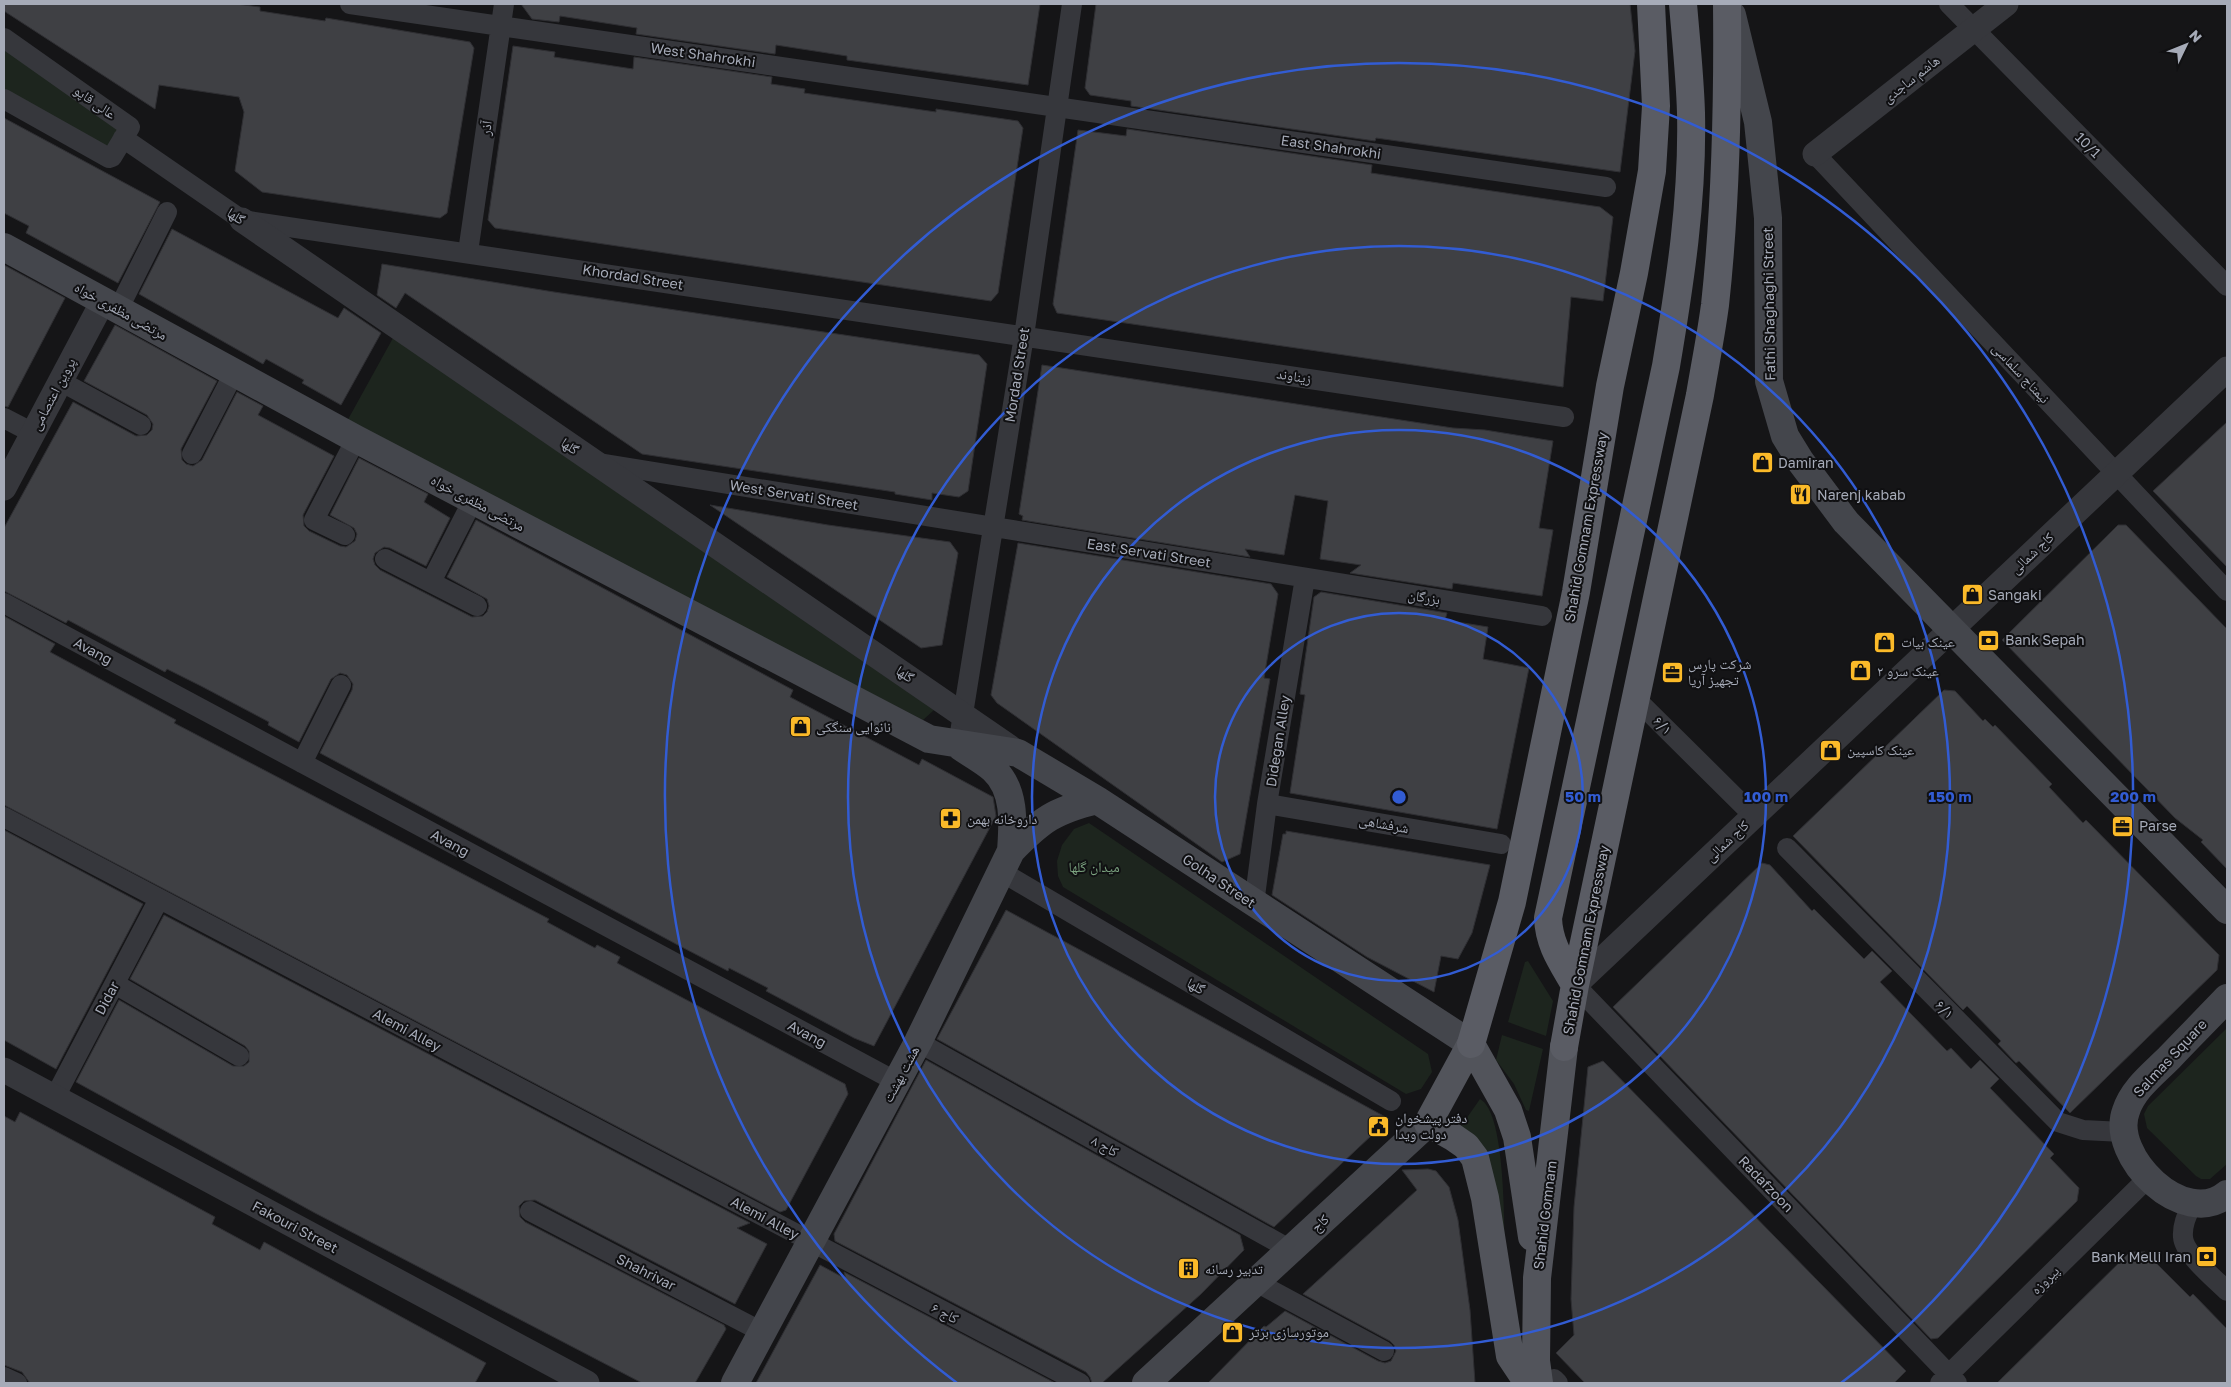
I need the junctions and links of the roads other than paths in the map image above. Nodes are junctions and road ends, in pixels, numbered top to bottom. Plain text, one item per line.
1 (350, 4) edge
2 (504, 4) edge
3 (1072, 4) edge
4 (1651, 4) edge
5 (1683, 4) edge
6 (1728, 4) edge
7 (1949, 4) edge
8 (2006, 4) edge
9 (501, 26) junction
10 (1974, 29) junction
11 (4, 38) edge
12 (4, 99) edge
13 (1057, 107) junction
14 (123, 138) junction
15 (1815, 154) joint
16 (1606, 187) dead end
17 (167, 212) dead end
18 (242, 220) junction
19 (4, 247) edge
20 (468, 252) junction
21 (2227, 286) edge
22 (110, 305) junction
23 (1024, 336) junction
24 (2227, 369) edge
25 (234, 373) junction
26 (60, 381) junction
27 (1564, 417) dead end
28 (4, 418) edge
29 (141, 425) dead end
30 (33, 433) junction
31 (356, 439) junction
32 (192, 454) dead end
33 (594, 463) junction
34 (2116, 474) junction
35 (4, 488) edge
36 (473, 500) junction
37 (994, 528) junction
38 (344, 535) dead end
39 (385, 559) dead end
40 (1305, 578) junction
41 (431, 582) junction
42 (2227, 591) edge
43 (4, 603) edge
44 (477, 606) dead end
45 (1542, 616) dead end
46 (1951, 630) junction
47 (341, 685) dead end
48 (1636, 698) junction
49 (961, 712) junction
50 (958, 745) junction
51 (1018, 753) junction
52 (302, 763) junction
53 (1097, 800) junction
54 (1267, 804) junction
55 (1754, 816) junction
56 (4, 817) edge
57 (1501, 844) dead end
58 (1787, 848) dead end
59 (1005, 861) junction
60 (160, 899) junction
61 (1254, 904) junction
62 (2227, 910) edge
63 (115, 984) junction
64 (1575, 985) junction
65 (2227, 998) edge
66 (918, 1042) junction
67 (1471, 1044) junction
68 (1564, 1047) joint
69 (239, 1056) dead end
70 (4, 1070) edge
71 (897, 1082) junction
72 (55, 1097) junction
73 (1391, 1101) dead end
74 (1428, 1123) junction
75 (2123, 1132) junction
76 (2149, 1177) junction
77 (2227, 1194) edge
78 (2192, 1204) junction
79 (530, 1211) dead end
80 (810, 1242) junction
81 (1291, 1250) junction
82 (1537, 1278) junction
83 (1256, 1282) junction
84 (2227, 1291) edge
85 (762, 1332) junction
86 (1384, 1351) dead end
87 (4, 1377) edge
88 (1948, 1380) edge
89 (1545, 1382) edge
90 (17, 1383) edge
91 (587, 1383) edge
92 (735, 1383) edge
93 (1080, 1383) edge
94 (1146, 1383) edge

1 - 9 street, West Shahrokhi
2 - 9 street, آذر
3 - 13 street, Mordad Street
4 - 67 highway, Shahid Gomnam Expressway
5 - 64 highway
6 - 46 main road, Fathi Shaghaghi Street
6 - 48 highway, Shahid Gomnam Expressway
7 - 10 street, 10/1
8 - 10 street, هاشم ساجدی
9 - 13 street, West Shahrokhi
9 - 20 street, آذر
10 - 15 street, هاشم ساجدی
10 - 21 street, 10/1
11 - 14 street, عالی قاپو
12 - 14 street, عالی قاپو
13 - 16 street, East Shahrokhi
13 - 23 street, Mordad Street
14 - 18 street, گلها
15 - 34 street, نیمتاج سلماسی
17 - 22 street
18 - 20 street, Khordad Street
18 - 33 street, گلها
19 - 22 main road, مرتضی مظفری خواه
20 - 23 street, Khordad Street
22 - 25 main road, مرتضی مظفری خواه
22 - 26 street, پروین اعتصامی
23 - 27 street, زیناوند
23 - 37 street, Mordad Street
24 - 34 street, کاج شمالی
25 - 31 main road, مرتضی مظفری خواه
25 - 32 street
26 - 29 street
26 - 30 street, پروین اعتصامی
28 - 30 street
30 - 35 street, پروین اعتصامی
31 - 36 main road, مرتضی مظفری خواه
31 - 38 street
33 - 37 street, West Servati Street
33 - 49 street, گلها
34 - 42 street, نیمتاج سلماسی
34 - 46 street, کاج شمالی
36 - 41 street
36 - 50 main road, مرتضی مظفری خواه
37 - 40 street, East Servati Street
37 - 49 street, Mordad Street
39 - 41 street
40 - 45 street, بزرگان
40 - 54 street, Didegan Alley
41 - 44 street
43 - 52 street, Avang
46 - 55 street, کاج شمالی
46 - 62 main road, Fathi Shaghaghi Street
47 - 52 street
48 - 55 street, ۶/۱
48 - 64 highway, Shahid Gomnam Expressway
49 - 50 street, Mordad Street
49 - 51 street, گلها
50 - 51 main road, Golha Street
50 - 59 main road
51 - 53 main road, Golha Street
52 - 71 street, Avang
53 - 59 main road, هشت بهشت
53 - 61 main road, Golha Street
54 - 57 street, شرفشاهی
54 - 61 street, Didegan Alley
55 - 64 street, کاج شمالی
56 - 60 street, Alemi Alley
58 - 75 street, ۶/۱
59 - 66 main road, هشت بهشت
59 - 73 street, گلها
60 - 63 street, Didar
60 - 80 street, Alemi Alley
61 - 67 main road, Golha Street
63 - 69 street
63 - 72 street, Didar
64 - 68 highway, Shahid Gomnam Expressway
64 - 88 street, Radafzoon
65 - 75 main road, Salmas Square
66 - 71 main road, هشت بهشت
66 - 81 street, کاج ۸
67 - 74 main road, کاج
67 - 82 main road
68 - 82 main road, Shahid Gomnam
70 - 72 street, Fakouri Street
71 - 80 main road, هشت بهشت
72 - 91 street, Fakouri Street
74 - 81 main road, کاج
74 - 89 main road
75 - 76 main road
76 - 78 main road
76 - 88 street, پیروزه
77 - 78 main road
78 - 84 street
79 - 85 street, Shahrivar
80 - 85 main road, هشت بهشت
80 - 93 street, کاج ۶
81 - 83 main road, کاج
82 - 89 main road, Shahid Gomnam
83 - 86 street
83 - 94 main road, کاج
85 - 92 main road, هشت بهشت
87 - 90 street

